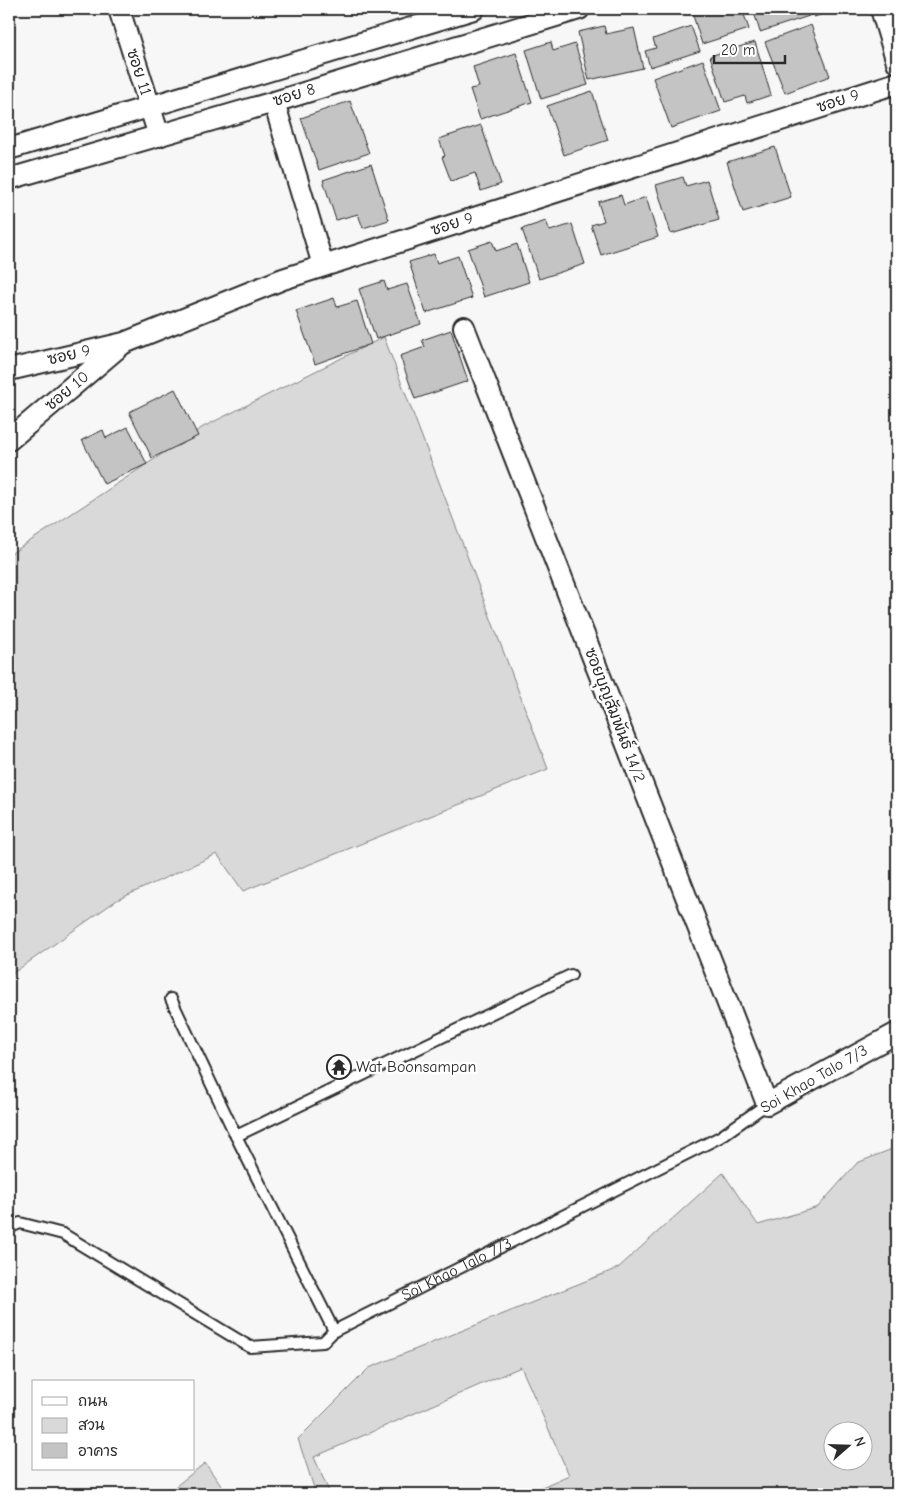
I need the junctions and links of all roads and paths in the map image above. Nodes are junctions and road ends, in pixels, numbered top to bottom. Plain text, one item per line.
1 (119, 9) edge
2 (474, 9) edge
3 (579, 9) edge
4 (881, 9) edge
5 (897, 62) edge
6 (897, 82) edge
7 (274, 102) junction
8 (150, 107) junction
9 (159, 136) junction
10 (9, 149) edge
11 (9, 179) edge
12 (324, 265) junction
13 (464, 326) dead end
14 (124, 343) junction
15 (9, 370) edge
16 (9, 440) edge
17 (571, 975) dead end
18 (171, 1000) dead end
19 (897, 1033) edge
20 (767, 1104) junction
21 (236, 1136) junction
22 (9, 1228) edge
23 (334, 1331) junction

1 - 8 street, ซอย 11
2 - 8 street, ซอย 8
3 - 7 street, ซอย 8
4 - 5 street
6 - 12 street, ซอย 9
7 - 9 street, ซอย 8
7 - 12 street
8 - 9 street, ซอย 11
8 - 10 street, ซอย 8
9 - 11 street, ซอย 8
12 - 14 street, ซอย 9
13 - 20 street, ซอยบุญสัมพันธ์ 14/2
14 - 15 street, ซอย 9
14 - 16 street, ซอย 10
17 - 21 lane
18 - 21 lane
19 - 20 street, Soi Khao Talo 7/3
20 - 23 lane, Soi Khao Talo 7/3
21 - 23 lane
22 - 23 lane, Soi Khao Talo 7/3

